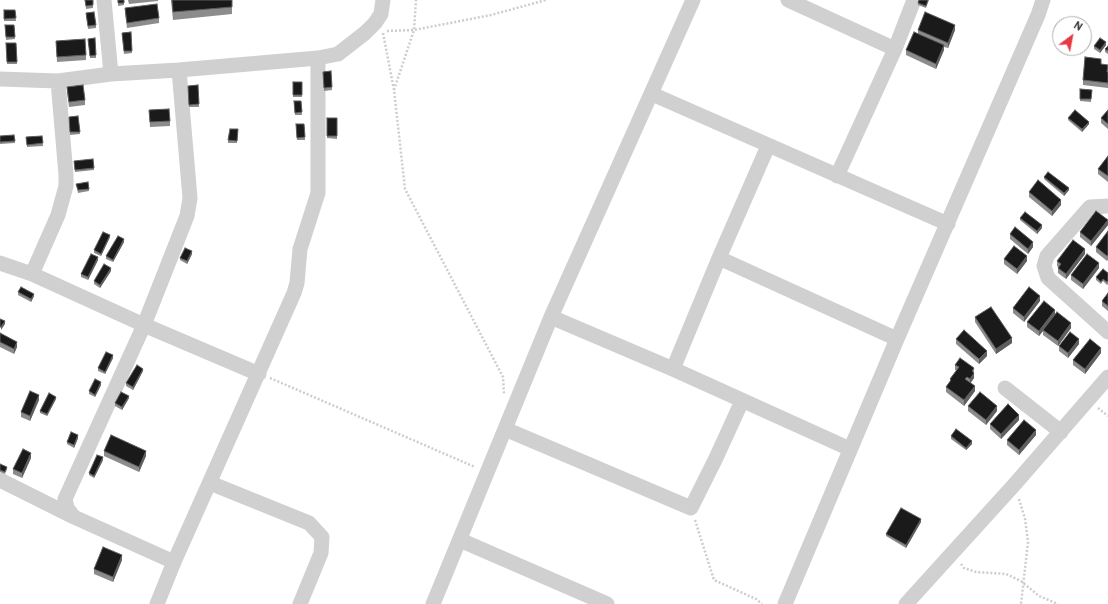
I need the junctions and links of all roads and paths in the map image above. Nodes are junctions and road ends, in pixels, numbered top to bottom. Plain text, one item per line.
1 (104, 0) edge
2 (383, 0) edge
3 (416, 0) edge
4 (546, 0) edge
5 (694, 0) edge
6 (788, 0) edge
7 (914, 0) edge
8 (1043, 0) edge
9 (414, 30) junction
10 (895, 49) junction
11 (318, 58) junction
12 (179, 70) junction
13 (112, 74) junction
14 (0, 79) edge
15 (58, 81) junction
16 (394, 90) junction
17 (652, 94) junction
18 (768, 146) junction
19 (838, 176) junction
20 (1108, 206) edge
21 (948, 224) junction
22 (719, 258) junction
23 (0, 263) edge
24 (32, 274) junction
25 (551, 317) junction
26 (144, 325) junction
27 (1108, 332) edge
28 (897, 339) junction
29 (673, 369) junction
30 (259, 374) junction
31 (1108, 377) edge
32 (1005, 388) dead end
33 (504, 399) dead end
34 (742, 401) junction
35 (505, 429) junction
36 (1061, 432) junction
37 (850, 450) junction
38 (488, 473) junction
39 (0, 480) edge
40 (210, 483) junction
41 (1014, 485) junction
42 (691, 508) junction
43 (74, 517) junction
44 (460, 540) junction
45 (951, 556) junction
46 (174, 562) junction
47 (1024, 584) junction
48 (157, 604) edge
49 (300, 604) edge
50 (433, 604) edge
51 (607, 604) edge
52 (762, 604) edge
53 (785, 604) edge
54 (906, 604) edge
55 (1021, 604) edge
56 (1058, 604) edge

1 - 13 street
2 - 11 street
3 - 9 path
4 - 9 path
5 - 17 street
6 - 10 street
7 - 10 street
8 - 21 street
9 - 16 path
9 - 16 path
10 - 19 street
11 - 12 street
11 - 30 street
12 - 13 street
12 - 26 street
13 - 15 street
14 - 15 street
15 - 24 street
16 - 33 path
17 - 18 street
17 - 25 street
18 - 19 street
18 - 22 street
19 - 21 street
20 - 27 street
21 - 28 street
22 - 28 street
22 - 29 street
23 - 24 street
24 - 26 street
25 - 29 street
25 - 35 street
26 - 30 street
26 - 43 street
28 - 37 street
29 - 34 street
30 - 38 path
30 - 40 street
31 - 36 street
32 - 36 street
34 - 37 street
34 - 42 street
35 - 38 street
35 - 42 street
36 - 41 street
37 - 53 street
38 - 44 street
39 - 43 street
40 - 46 street
40 - 49 street
41 - 45 street
41 - 47 path
42 - 52 path
43 - 46 street
44 - 50 street
44 - 51 street
45 - 47 path
45 - 54 street
46 - 48 street
47 - 55 path
47 - 56 path

